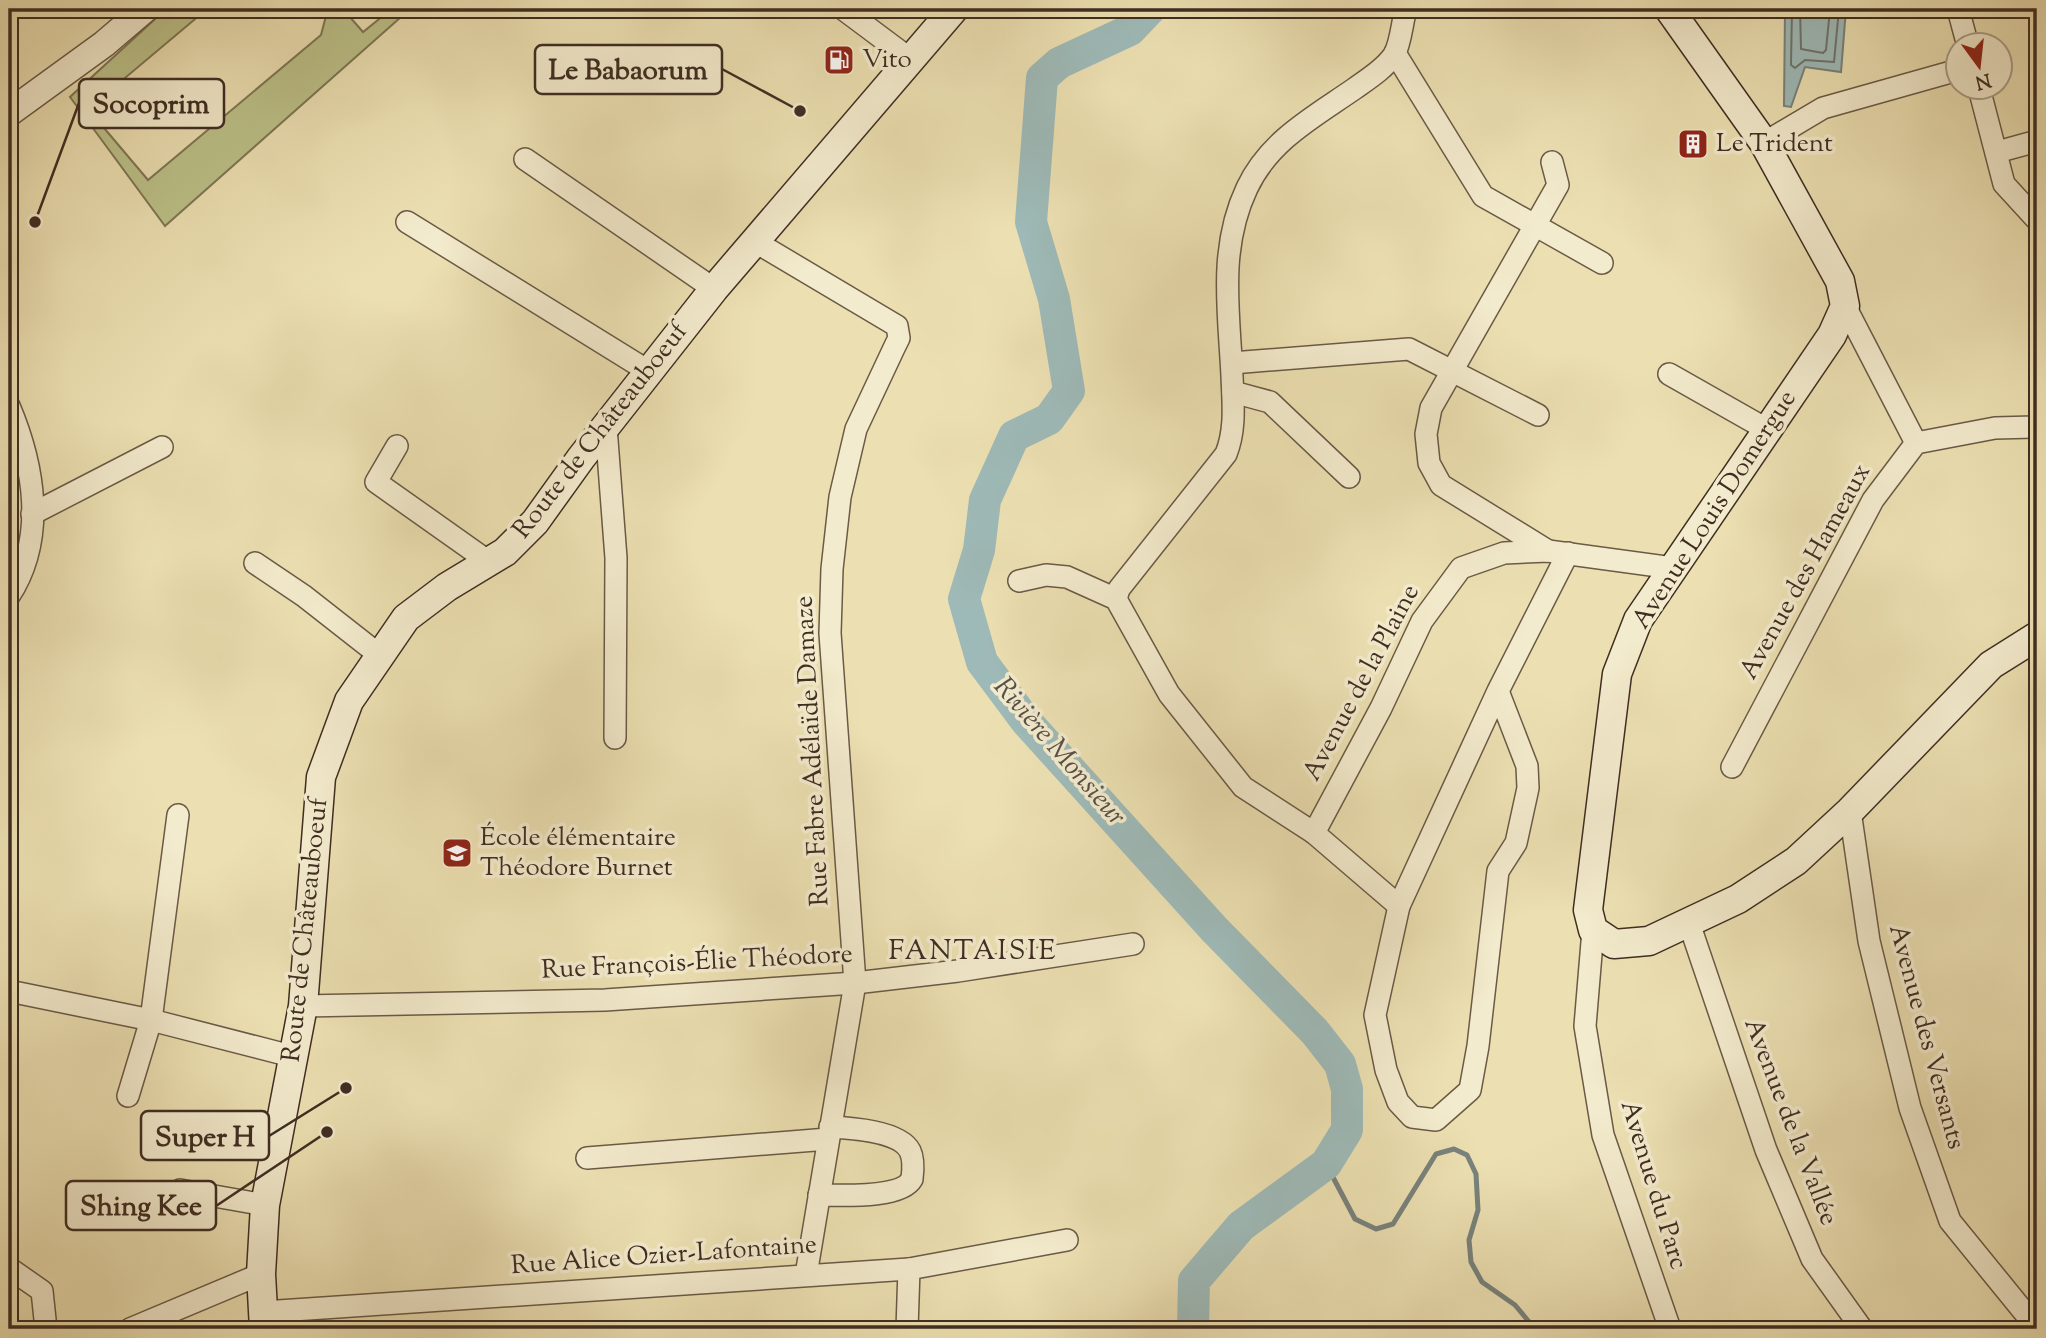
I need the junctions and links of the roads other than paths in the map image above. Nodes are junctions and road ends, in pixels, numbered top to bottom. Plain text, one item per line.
1 (145, 9) edge
2 (844, 9) edge
3 (954, 9) edge
4 (1406, 9) edge
5 (1669, 9) edge
6 (1958, 9) edge
7 (1964, 32) edge
8 (1395, 53) junction
9 (910, 59) junction
10 (1944, 74) edge
11 (1983, 102) edge
12 (9, 113) edge
13 (2037, 141) edge
14 (1763, 143) junction
15 (1997, 152) junction
16 (525, 159) dead end
17 (1552, 162) dead end
18 (2037, 220) edge
19 (407, 222) dead end
20 (1535, 224) junction
21 (754, 241) junction
22 (1602, 263) dead end
23 (714, 289) junction
24 (1846, 306) junction
25 (1232, 363) junction
26 (1453, 370) junction
27 (648, 371) junction
28 (1669, 374) dead end
29 (1233, 392) junction
30 (9, 406) edge
31 (1538, 415) dead end
32 (606, 427) junction
33 (2037, 427) edge
34 (1766, 429) junction
35 (1916, 443) junction
36 (397, 446) dead end
37 (162, 447) dead end
38 (1349, 477) dead end
39 (32, 514) junction
40 (1558, 552) junction
41 (489, 562) junction
42 (255, 563) dead end
43 (1673, 568) junction
44 (1019, 581) dead end
45 (9, 596) edge
46 (1116, 599) junction
47 (2037, 636) edge
48 (378, 654) junction
49 (1498, 691) junction
50 (615, 738) dead end
51 (1732, 767) dead end
52 (1850, 811) junction
53 (178, 815) dead end
54 (1314, 833) junction
55 (1399, 906) junction
56 (1689, 923) junction
57 (1593, 930) junction
58 (1133, 944) dead end
59 (855, 983) junction
60 (9, 990) edge
61 (303, 1006) junction
62 (151, 1020) junction
63 (295, 1057) junction
64 (128, 1096) dead end
65 (829, 1133) junction
66 (587, 1158) dead end
67 (180, 1191) dead end
68 (819, 1195) junction
69 (265, 1205) junction
70 (1067, 1240) dead end
71 (9, 1268) edge
72 (909, 1269) junction
73 (261, 1274) junction
74 (806, 1275) junction
75 (170, 1321) edge
76 (264, 1321) edge
77 (2037, 1328) edge
78 (46, 1329) edge
79 (130, 1329) edge
80 (907, 1329) edge
81 (1670, 1329) edge
82 (1862, 1329) edge

1 - 12 street
2 - 9 street
3 - 9 main road, Route de Châteauboeuf
4 - 8 street
5 - 14 main road
6 - 7 street
8 - 20 street
8 - 25 street
9 - 21 main road, Route de Châteauboeuf
10 - 14 street
11 - 15 street
13 - 15 street
14 - 24 main road
15 - 18 street
16 - 23 street
17 - 20 street
19 - 27 street
20 - 22 street
20 - 26 street
21 - 23 main road, Route de Châteauboeuf
21 - 59 street, Rue Fabre Adélaïde Damaze
23 - 27 main road, Route de Châteauboeuf
24 - 34 main road, Avenue Louis Domergue
24 - 35 street
25 - 26 street
25 - 29 street
26 - 31 street
26 - 40 street
27 - 32 main road, Route de Châteauboeuf
28 - 34 street
29 - 38 street
29 - 46 street
30 - 39 street
32 - 41 main road, Route de Châteauboeuf
32 - 50 street
33 - 35 street
34 - 43 main road, Avenue Louis Domergue
35 - 51 street, Avenue des Hameaux
36 - 41 street
37 - 39 street
39 - 45 street
40 - 43 street, Avenue de la Plaine
40 - 49 street
40 - 54 street, Avenue de la Plaine
41 - 48 main road, Route de Châteauboeuf
42 - 48 street
43 - 57 main road, Avenue Louis Domergue
44 - 46 street
46 - 54 street
47 - 52 main road
48 - 61 main road, Route de Châteauboeuf
49 - 55 street
49 - 55 street
52 - 56 main road
52 - 77 street, Avenue des Versants
53 - 62 street
54 - 55 street
56 - 57 main road
56 - 82 street, Avenue de la Vallée
57 - 81 street, Avenue du Parc
58 - 59 street, Rue François-Élie Théodore
59 - 61 street, Rue François-Élie Théodore
59 - 65 street, Rue Fabre Adélaïde Damaze
60 - 62 street
61 - 63 main road, Route de Châteauboeuf
62 - 63 street
62 - 64 street
63 - 69 main road, Route de Châteauboeuf
65 - 66 street
65 - 68 street, Rue Fabre Adélaïde Damaze
65 - 68 street
67 - 69 street
68 - 74 street, Rue Fabre Adélaïde Damaze
69 - 73 main road, Route de Châteauboeuf
70 - 72 street, Rue Alice Ozier-Lafontaine
71 - 78 street
72 - 74 street, Rue Alice Ozier-Lafontaine
72 - 80 street
73 - 75 street
73 - 76 main road, Route de Châteauboeuf
74 - 76 street, Rue Alice Ozier-Lafontaine
75 - 79 street

